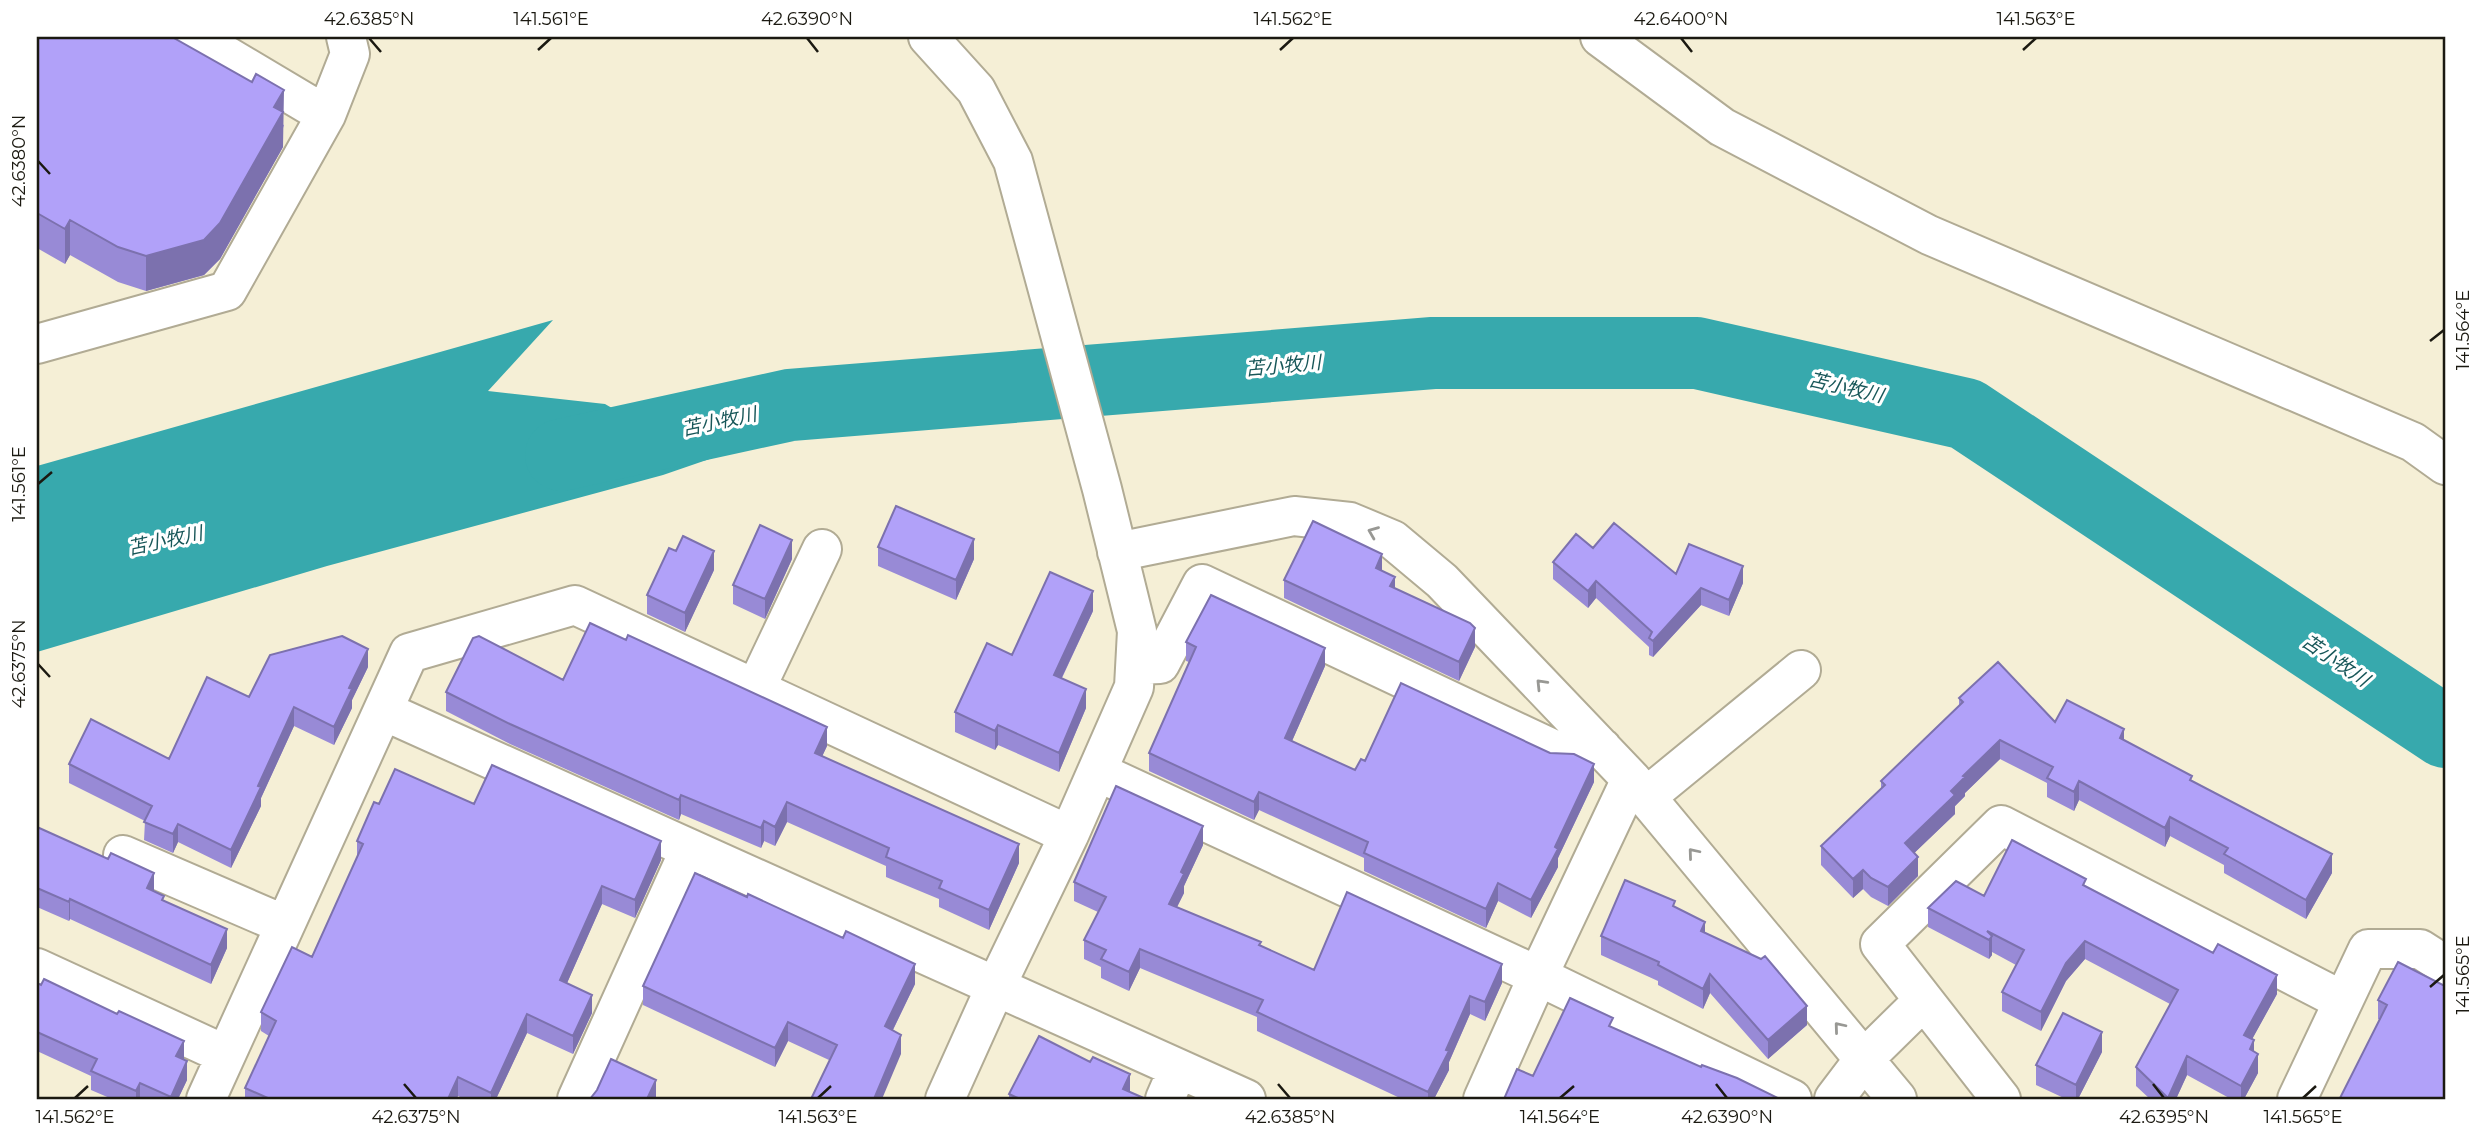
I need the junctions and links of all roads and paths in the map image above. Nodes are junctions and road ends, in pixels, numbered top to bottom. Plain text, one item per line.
1 (195, 37) edge
2 (346, 37) edge
3 (928, 37) edge
4 (1600, 37) edge
5 (326, 115) junction
6 (37, 344) edge
7 (2445, 465) edge
8 (822, 550) dead end
9 (1117, 551) junction
10 (1136, 665) junction
11 (1801, 670) dead end
12 (755, 690) junction
13 (384, 711) junction
14 (1602, 748) junction
15 (1098, 772) junction
16 (1639, 788) junction
17 (1069, 835) junction
18 (690, 849) junction
19 (123, 855) edge
20 (285, 925) junction
21 (2445, 965) edge
22 (37, 968) edge
23 (1538, 976) junction
24 (995, 988) junction
25 (2343, 1001) junction
26 (1923, 1002) junction
27 (226, 1055) junction
28 (1865, 1058) junction
29 (1171, 1084) edge
30 (206, 1099) edge
31 (577, 1099) edge
32 (945, 1099) edge
33 (1246, 1099) edge
34 (1483, 1099) edge
35 (1792, 1099) edge
36 (1834, 1099) edge
37 (1897, 1099) edge
38 (2001, 1099) edge
39 (2297, 1099) edge

1 - 5 street
2 - 5 street
3 - 9 street
4 - 7 street
5 - 6 street
8 - 12 street
9 - 10 street
14 -> 9 street
10 - 14 street
10 - 15 street
11 - 16 street
12 - 13 street
12 - 17 street
13 - 18 street
13 - 20 street
14 - 16 street
15 - 17 street
15 - 23 street
16 - 23 street
28 -> 16 street
17 - 24 street
18 - 24 street
18 - 31 street
19 - 20 street
20 - 27 street
21 - 25 street
22 - 27 street
23 - 34 street
23 - 35 street
24 - 29 street
24 - 32 street
25 - 26 street
25 - 39 street
26 - 28 street
26 - 38 street
27 - 30 street
28 - 36 street
28 - 37 street
29 - 33 street

